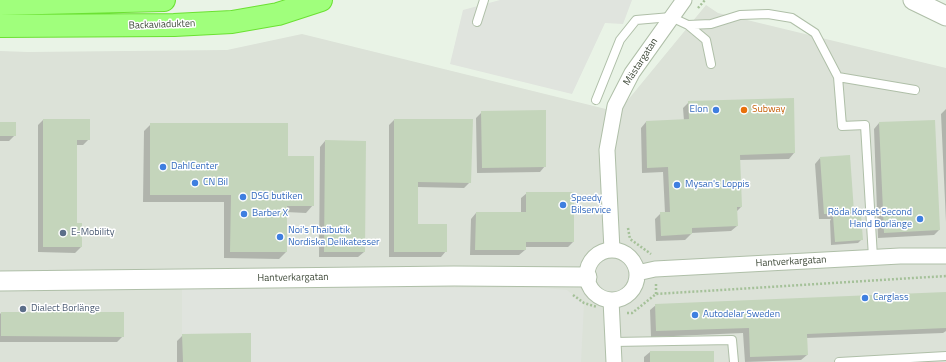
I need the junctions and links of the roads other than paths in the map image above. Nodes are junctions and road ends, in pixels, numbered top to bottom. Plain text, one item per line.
1 (164, 0) edge
2 (321, 0) edge
3 (484, 0) edge
4 (684, 0) edge
5 (913, 0) edge
6 (0, 4) edge
7 (946, 16) edge
8 (672, 17) junction
9 (477, 22) dead end
10 (688, 25) junction
11 (0, 26) edge
12 (711, 64) dead end
13 (838, 77) junction
14 (915, 90) dead end
15 (596, 100) dead end
16 (612, 250) junction
17 (946, 256) edge
18 (872, 257) junction
19 (637, 273) junction
20 (587, 277) junction
21 (0, 281) edge
22 (611, 306) junction
23 (613, 342) junction
24 (946, 356) edge
25 (924, 360) edge
26 (614, 362) edge
27 (734, 362) edge
28 (839, 362) edge
29 (848, 362) edge

1 - 6 highway
2 - 11 highway, Backaviadukten
3 - 9 lane
4 - 8 street, Mästargatan
5 - 7 street
8 - 10 lane
8 - 15 lane
8 - 16 street, Mästargatan
10 - 12 lane
10 - 13 lane
13 - 14 lane
13 - 18 lane
16 - 19 street
16 - 20 street
17 - 18 street, Hantverkargatan
18 - 19 street, Hantverkargatan
19 - 22 street
20 - 21 street, Hantverkargatan
20 - 22 street
22 - 23 street
23 - 26 street
23 - 27 lane
24 - 25 lane
25 - 29 lane
28 - 29 lane

